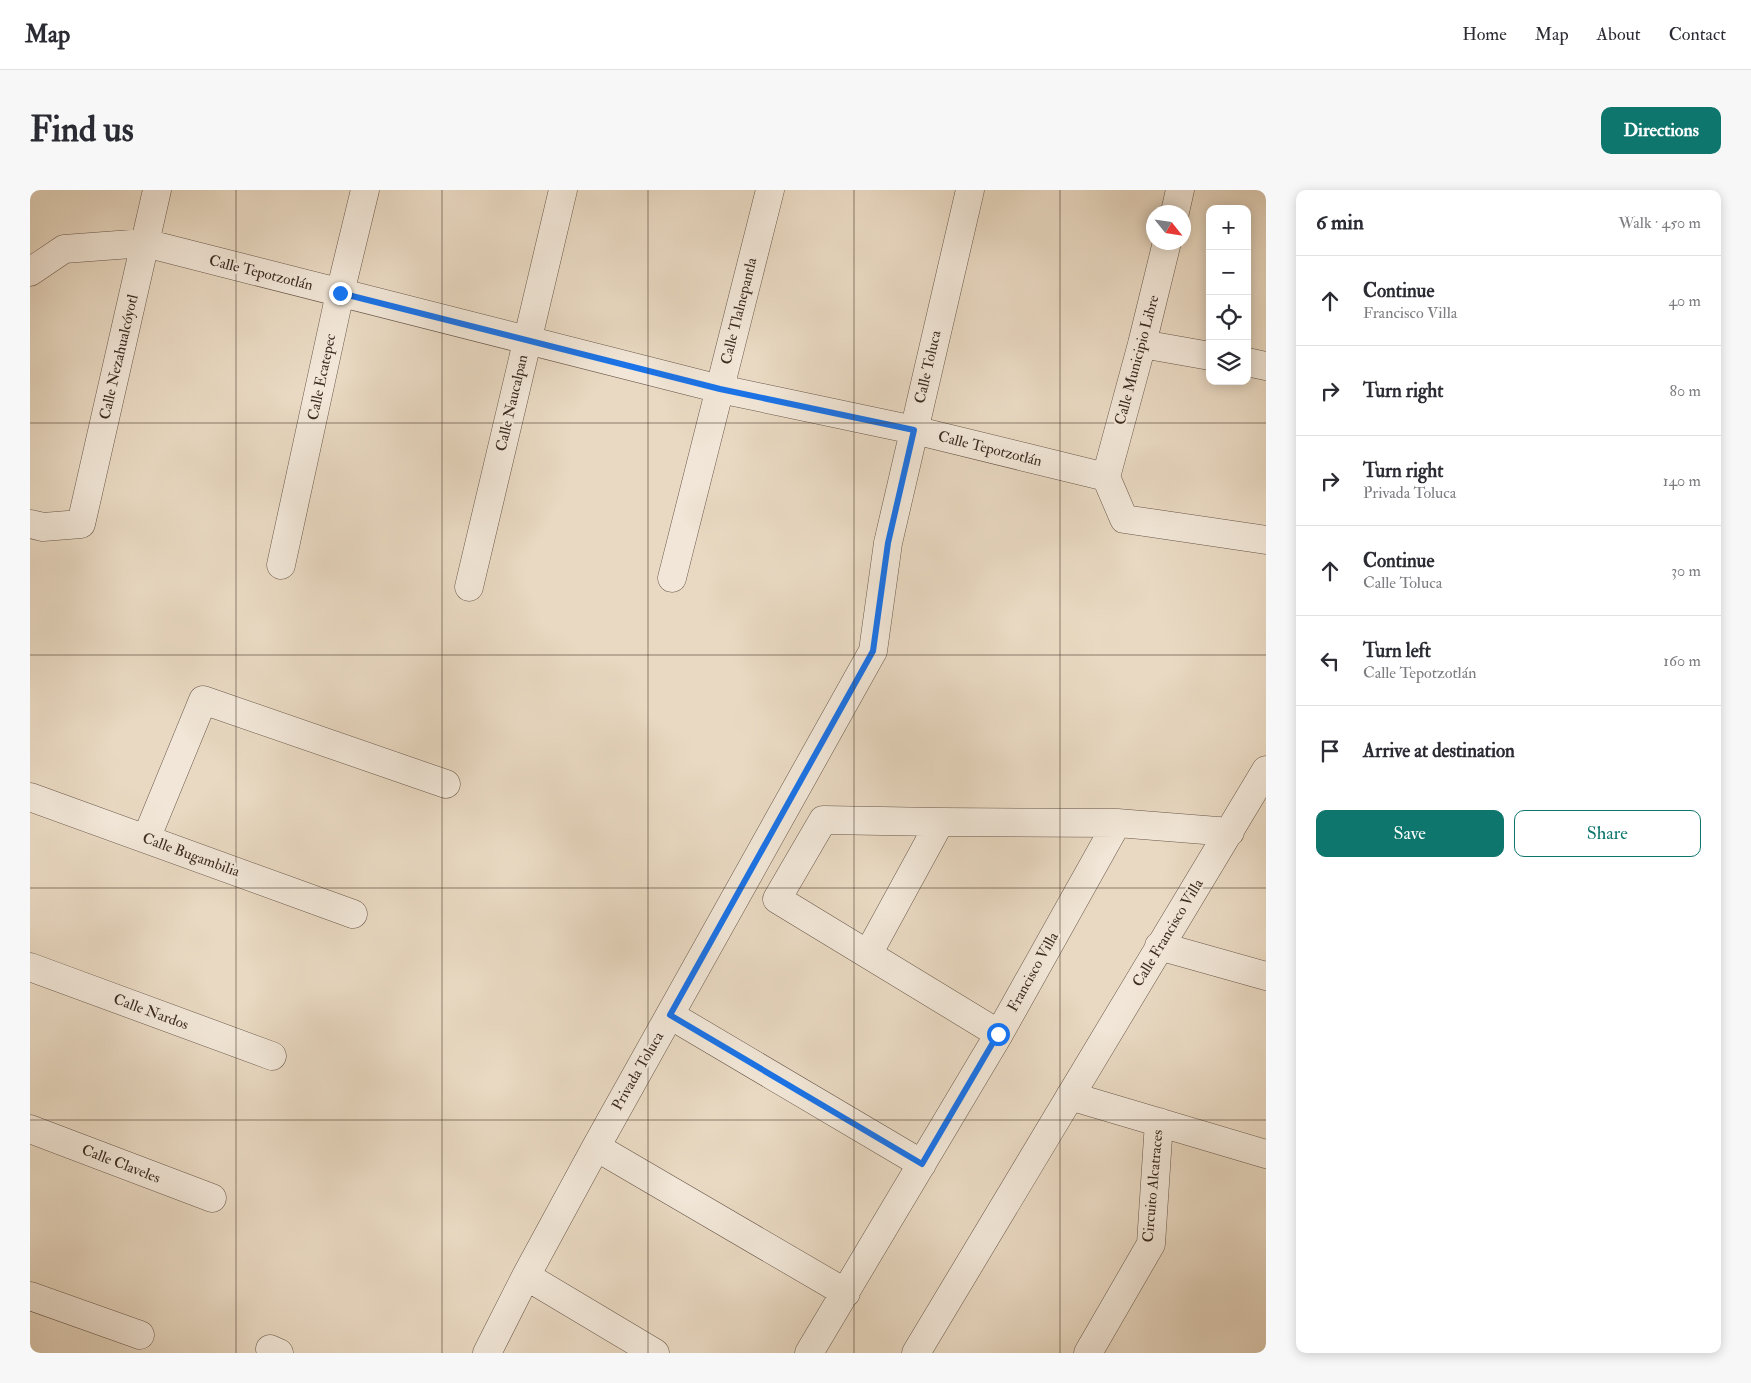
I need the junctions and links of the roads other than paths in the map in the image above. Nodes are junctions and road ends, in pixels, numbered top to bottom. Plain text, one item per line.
1 (158, 190) edge
2 (365, 190) edge
3 (563, 190) edge
4 (770, 190) edge
5 (970, 190) edge
6 (1180, 190) edge
7 (1177, 205) edge
8 (145, 244) junction
9 (1165, 250) edge
10 (30, 272) edge
11 (340, 293) junction
12 (527, 341) junction
13 (1142, 344) junction
14 (1206, 355) edge
15 (1251, 363) edge
16 (1266, 366) edge
17 (720, 389) junction
18 (914, 430) junction
19 (1106, 477) junction
20 (30, 524) edge
21 (1266, 540) edge
22 (888, 543) joint
23 (282, 564) dead end
24 (672, 578) dead end
25 (469, 587) dead end
26 (1266, 770) edge
27 (446, 784) dead end
28 (30, 797) edge
29 (1257, 802) edge
30 (940, 822) junction
31 (1117, 823) junction
32 (1230, 832) junction
33 (146, 839) junction
34 (353, 914) dead end
35 (1159, 946) junction
36 (868, 954) junction
37 (30, 967) edge
38 (1266, 976) edge
39 (670, 1015) junction
40 (998, 1034) junction
41 (272, 1056) dead end
42 (1070, 1096) junction
43 (1159, 1122) junction
44 (30, 1130) edge
45 (596, 1147) junction
46 (1266, 1154) edge
47 (922, 1164) junction
48 (212, 1198) dead end
49 (526, 1276) junction
50 (846, 1293) junction
51 (30, 1296) edge
52 (140, 1335) dead end
53 (487, 1353) edge
54 (655, 1353) edge
55 (809, 1353) edge
56 (916, 1353) edge
57 (1088, 1353) edge

1 - 8 street, Calle Nezahualcóyotl
2 - 11 street, Calle Ecatepec
3 - 12 street, Calle Naucalpan
4 - 17 street, Calle Tlalnepantla
5 - 18 street, Calle Toluca
6 - 7 street
8 - 10 street, Calle Tepotzotlán
8 - 11 street, Calle Tepotzotlán
8 - 20 street, Calle Nezahualcóyotl
9 - 13 street, Calle Municipio Libre
11 - 12 street, Calle Tepotzotlán
11 - 23 street, Calle Ecatepec
12 - 17 street, Calle Tepotzotlán
12 - 25 street, Calle Naucalpan
13 - 14 street
13 - 19 street, Calle Municipio Libre
15 - 16 street
17 - 18 street, Calle Tepotzotlán
17 - 24 street, Calle Tlalnepantla
18 - 19 street, Calle Tepotzotlán
18 - 22 street, Calle Toluca
19 - 21 street
22 - 39 street, Privada Toluca
26 - 29 street, Calle Francisco Villa
27 - 33 street
28 - 33 street, Calle Bugambilia
29 - 32 street, Calle Francisco Villa
30 - 31 street
30 - 36 street
30 - 36 street
31 - 32 street
31 - 40 street, Francisco Villa
32 - 35 street, Calle Francisco Villa
33 - 34 street, Calle Bugambilia
35 - 38 street
35 - 42 street, Calle Francisco Villa
36 - 40 street
37 - 41 street, Calle Nardos
39 - 45 street, Privada Toluca
39 - 47 street
40 - 47 street, Francisco Villa
42 - 43 street
42 - 56 street, Calle Francisco Villa
43 - 46 street
43 - 57 street, Circuito Alcatraces
44 - 48 street, Calle Claveles
45 - 49 street, Privada Toluca
45 - 50 street
47 - 50 street, Francisco Villa
49 - 53 street, Privada Toluca
49 - 54 street
50 - 55 street, Francisco Villa
51 - 52 street

